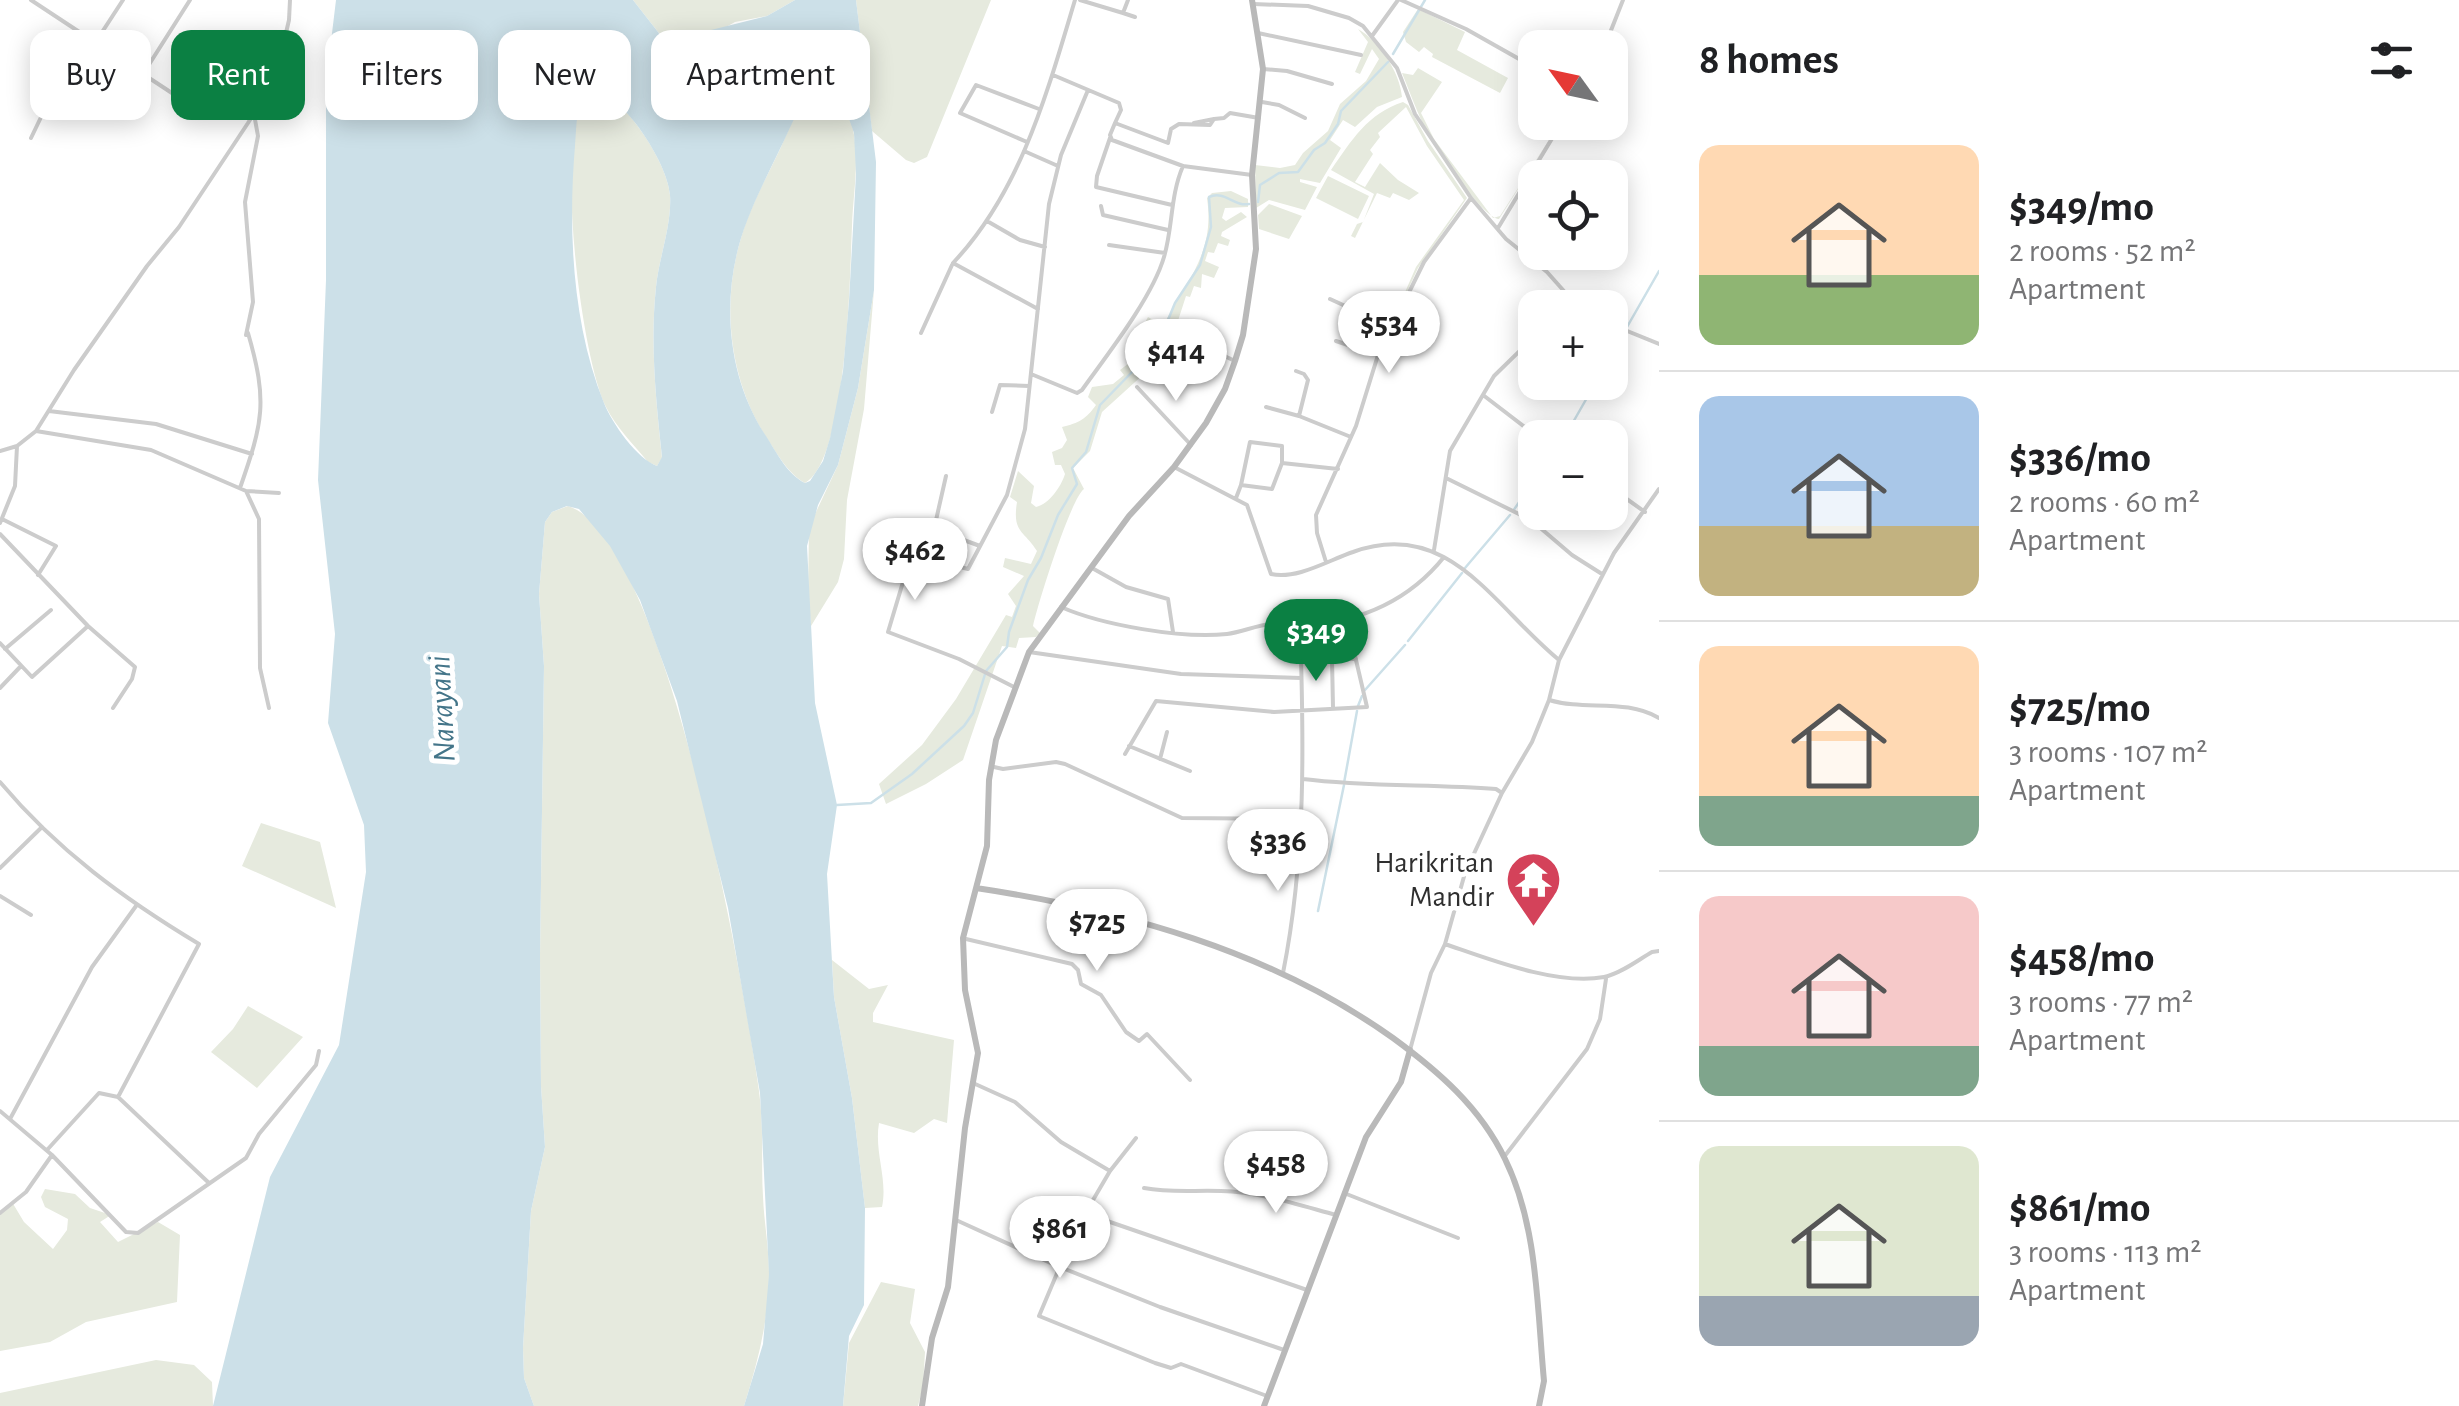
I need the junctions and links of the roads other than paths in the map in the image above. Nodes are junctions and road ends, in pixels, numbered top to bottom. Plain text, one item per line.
1 (32, 0) edge
2 (123, 0) edge
3 (190, 0) edge
4 (290, 0) edge
5 (1078, 0) edge
6 (1128, 0) edge
7 (1400, 0) edge
8 (1623, 0) edge
9 (1253, 2) edge
10 (1124, 14) junction
11 (1135, 17) dead end
12 (75, 30) edge
13 (103, 30) edge
14 (287, 30) edge
15 (1611, 30) edge
16 (1258, 33) junction
17 (1372, 36) junction
18 (1361, 55) dead end
19 (1518, 59) edge
20 (151, 61) edge
21 (1263, 69) junction
22 (1052, 74) junction
23 (1332, 84) dead end
24 (1088, 90) junction
25 (1262, 102) junction
26 (1039, 109) junction
27 (1259, 118) junction
28 (1305, 118) dead end
29 (40, 120) edge
30 (250, 120) edge
31 (254, 120) edge
32 (1115, 123) junction
33 (31, 138) dead end
34 (1110, 138) junction
35 (1551, 140) edge
36 (1027, 142) junction
37 (1024, 151) junction
38 (1058, 166) junction
39 (1183, 166) junction
40 (1252, 175) junction
41 (1471, 198) junction
42 (1172, 205) junction
43 (1102, 206) dead end
44 (987, 221) junction
45 (1498, 228) junction
46 (1168, 230) junction
47 (1109, 245) dead end
48 (1045, 246) junction
49 (1164, 253) junction
50 (954, 264) junction
51 (1562, 290) edge
52 (1330, 299) dead end
53 (1038, 309) junction
54 (1391, 326) junction
55 (1628, 331) edge
56 (921, 333) dead end
57 (1178, 334) dead end
58 (1336, 341) dead end
59 (1659, 344) edge
60 (1518, 353) edge
61 (1378, 355) junction
62 (1235, 362) junction
63 (1296, 371) dead end
64 (1031, 374) junction
65 (1030, 386) junction
66 (1137, 387) dead end
67 (1483, 395) junction
68 (1266, 408) dead end
69 (49, 411) junction
70 (992, 412) dead end
71 (1299, 416) junction
72 (1518, 422) edge
73 (36, 431) junction
74 (1351, 437) junction
75 (1190, 445) junction
76 (17, 446) junction
77 (0, 451) edge
78 (252, 454) junction
79 (1282, 463) junction
80 (1174, 466) junction
81 (1338, 469) junction
82 (946, 476) dead end
83 (1446, 478) junction
84 (1240, 485) junction
85 (243, 490) junction
86 (1659, 490) edge
87 (279, 493) dead end
88 (1236, 498) junction
89 (1628, 500) edge
90 (1645, 512) junction
91 (1, 521) edge
92 (0, 534) edge
93 (980, 546) junction
94 (1434, 550) junction
95 (1444, 556) junction
96 (1326, 562) junction
97 (1092, 568) junction
98 (1602, 574) junction
99 (38, 575) junction
100 (1060, 607) junction
101 (51, 610) dead end
102 (88, 626) junction
103 (1300, 626) junction
104 (1173, 634) junction
105 (0, 644) edge
106 (1300, 644) junction
107 (5, 650) junction
108 (1029, 652) junction
109 (1301, 658) junction
110 (1332, 658) junction
111 (1356, 659) junction
112 (1559, 660) junction
113 (21, 666) junction
114 (1301, 678) junction
115 (1014, 686) junction
116 (0, 688) edge
117 (1549, 700) junction
118 (113, 708) dead end
119 (268, 708) dead end
120 (1333, 710) junction
121 (1303, 712) junction
122 (1659, 718) edge
123 (1168, 732) dead end
124 (1129, 746) junction
125 (1125, 754) dead end
126 (1160, 759) junction
127 (991, 766) junction
128 (1190, 771) dead end
129 (1303, 779) junction
130 (0, 782) edge
131 (1502, 793) junction
132 (1301, 819) junction
133 (42, 827) junction
134 (0, 868) edge
135 (976, 888) junction
136 (0, 896) edge
137 (136, 906) junction
138 (31, 915) dead end
139 (963, 938) junction
140 (1445, 944) junction
141 (1659, 951) edge
142 (1283, 973) junction
143 (1607, 977) junction
144 (1410, 1050) junction
145 (319, 1051) dead end
146 (1190, 1080) dead end
147 (973, 1083) junction
148 (118, 1097) junction
149 (0, 1111) edge
150 (10, 1119) junction
151 (1136, 1138) dead end
152 (50, 1152) junction
153 (1504, 1158) junction
154 (1110, 1171) junction
155 (210, 1184) junction
156 (1144, 1188) dead end
157 (1344, 1193) junction
158 (1058, 1204) dead end
159 (0, 1212) edge
160 (1086, 1213) junction
161 (1336, 1215) junction
162 (956, 1220) junction
163 (1458, 1238) dead end
164 (1054, 1265) junction
165 (1307, 1290) junction
166 (1284, 1350) junction
167 (1268, 1396) junction
168 (922, 1406) edge
169 (1264, 1406) edge
170 (1539, 1406) edge

1 - 12 street
2 - 13 street
3 - 20 street
4 - 14 street
5 - 10 street
5 - 22 street
6 - 10 street
7 - 17 street
7 - 19 street
8 - 15 street
9 - 16 street
9 - 17 street
10 - 11 street
16 - 18 street
16 - 21 street
17 - 41 street
21 - 23 street
21 - 25 street
22 - 24 street
22 - 26 street
24 - 32 street
24 - 38 street
25 - 27 street
25 - 28 street
26 - 36 street
26 - 36 street
27 - 32 street
27 - 40 street
29 - 33 street
30 - 69 street
31 - 78 street
32 - 34 street
34 - 39 street
34 - 42 street
35 - 45 street
36 - 37 street
37 - 38 street
37 - 44 street
38 - 48 street
39 - 40 street
39 - 42 street
40 - 62 street
41 - 45 street
41 - 54 street
42 - 46 street
43 - 46 street
44 - 48 street
44 - 50 street
45 - 51 street
46 - 49 street
47 - 49 street
48 - 53 street
49 - 64 street
50 - 53 street
50 - 56 street
52 - 54 street
53 - 64 street
54 - 61 street
55 - 59 street
57 - 62 street
58 - 61 street
60 - 67 street
61 - 74 street
62 - 75 street
63 - 71 street
64 - 65 street
65 - 70 street
65 - 93 street
66 - 75 street
67 - 72 street
67 - 83 street
68 - 71 street
69 - 73 street
69 - 78 street
71 - 74 street
73 - 76 street
73 - 85 street
74 - 81 street
75 - 80 street
76 - 77 street
76 - 91 street
78 - 85 street
79 - 81 street
79 - 84 street
79 - 84 street
80 - 88 street
80 - 97 street
81 - 96 street
82 - 93 street
83 - 94 street
83 - 98 street
84 - 88 street
85 - 87 street
85 - 119 street
86 - 90 street
88 - 96 street
89 - 90 street
90 - 98 street
91 - 99 street
92 - 99 street
93 - 115 street
94 - 95 street
94 - 96 street
95 - 103 street
95 - 112 street
97 - 100 street
97 - 104 street
98 - 112 street
99 - 102 street
100 - 104 street
100 - 108 street
101 - 107 street
102 - 113 street
102 - 118 street
103 - 104 street
103 - 106 street
105 - 107 street
106 - 109 street
106 - 111 street
107 - 113 street
108 - 114 street
108 - 115 street
109 - 110 street
109 - 114 street
110 - 111 street
110 - 120 street
111 - 120 street
112 - 117 street
113 - 116 street
114 - 121 street
115 - 127 street
117 - 122 street
117 - 131 street
120 - 121 street
121 - 124 street
121 - 129 street
123 - 126 street
124 - 125 street
124 - 126 street
126 - 128 street
127 - 132 street
127 - 135 street
129 - 131 street
129 - 132 street
130 - 133 street
131 - 140 street
132 - 142 street
133 - 134 street
133 - 137 street
135 - 139 street
135 - 142 street
136 - 138 street
137 - 148 street
137 - 150 street
139 - 146 street
139 - 147 street
140 - 143 street
140 - 144 street
141 - 143 street
142 - 144 street
143 - 153 street
144 - 153 street
144 - 157 street
145 - 155 street
147 - 154 street
147 - 162 street
148 - 152 street
148 - 155 street
149 - 150 street
150 - 152 street
151 - 154 street
152 - 155 street
152 - 159 street
153 - 170 street
154 - 160 street
156 - 161 street
157 - 161 street
157 - 163 street
158 - 160 street
160 - 164 street
160 - 165 street
161 - 165 street
162 - 164 street
162 - 168 street
164 - 166 street
164 - 167 street
165 - 166 street
166 - 167 street
167 - 169 street

